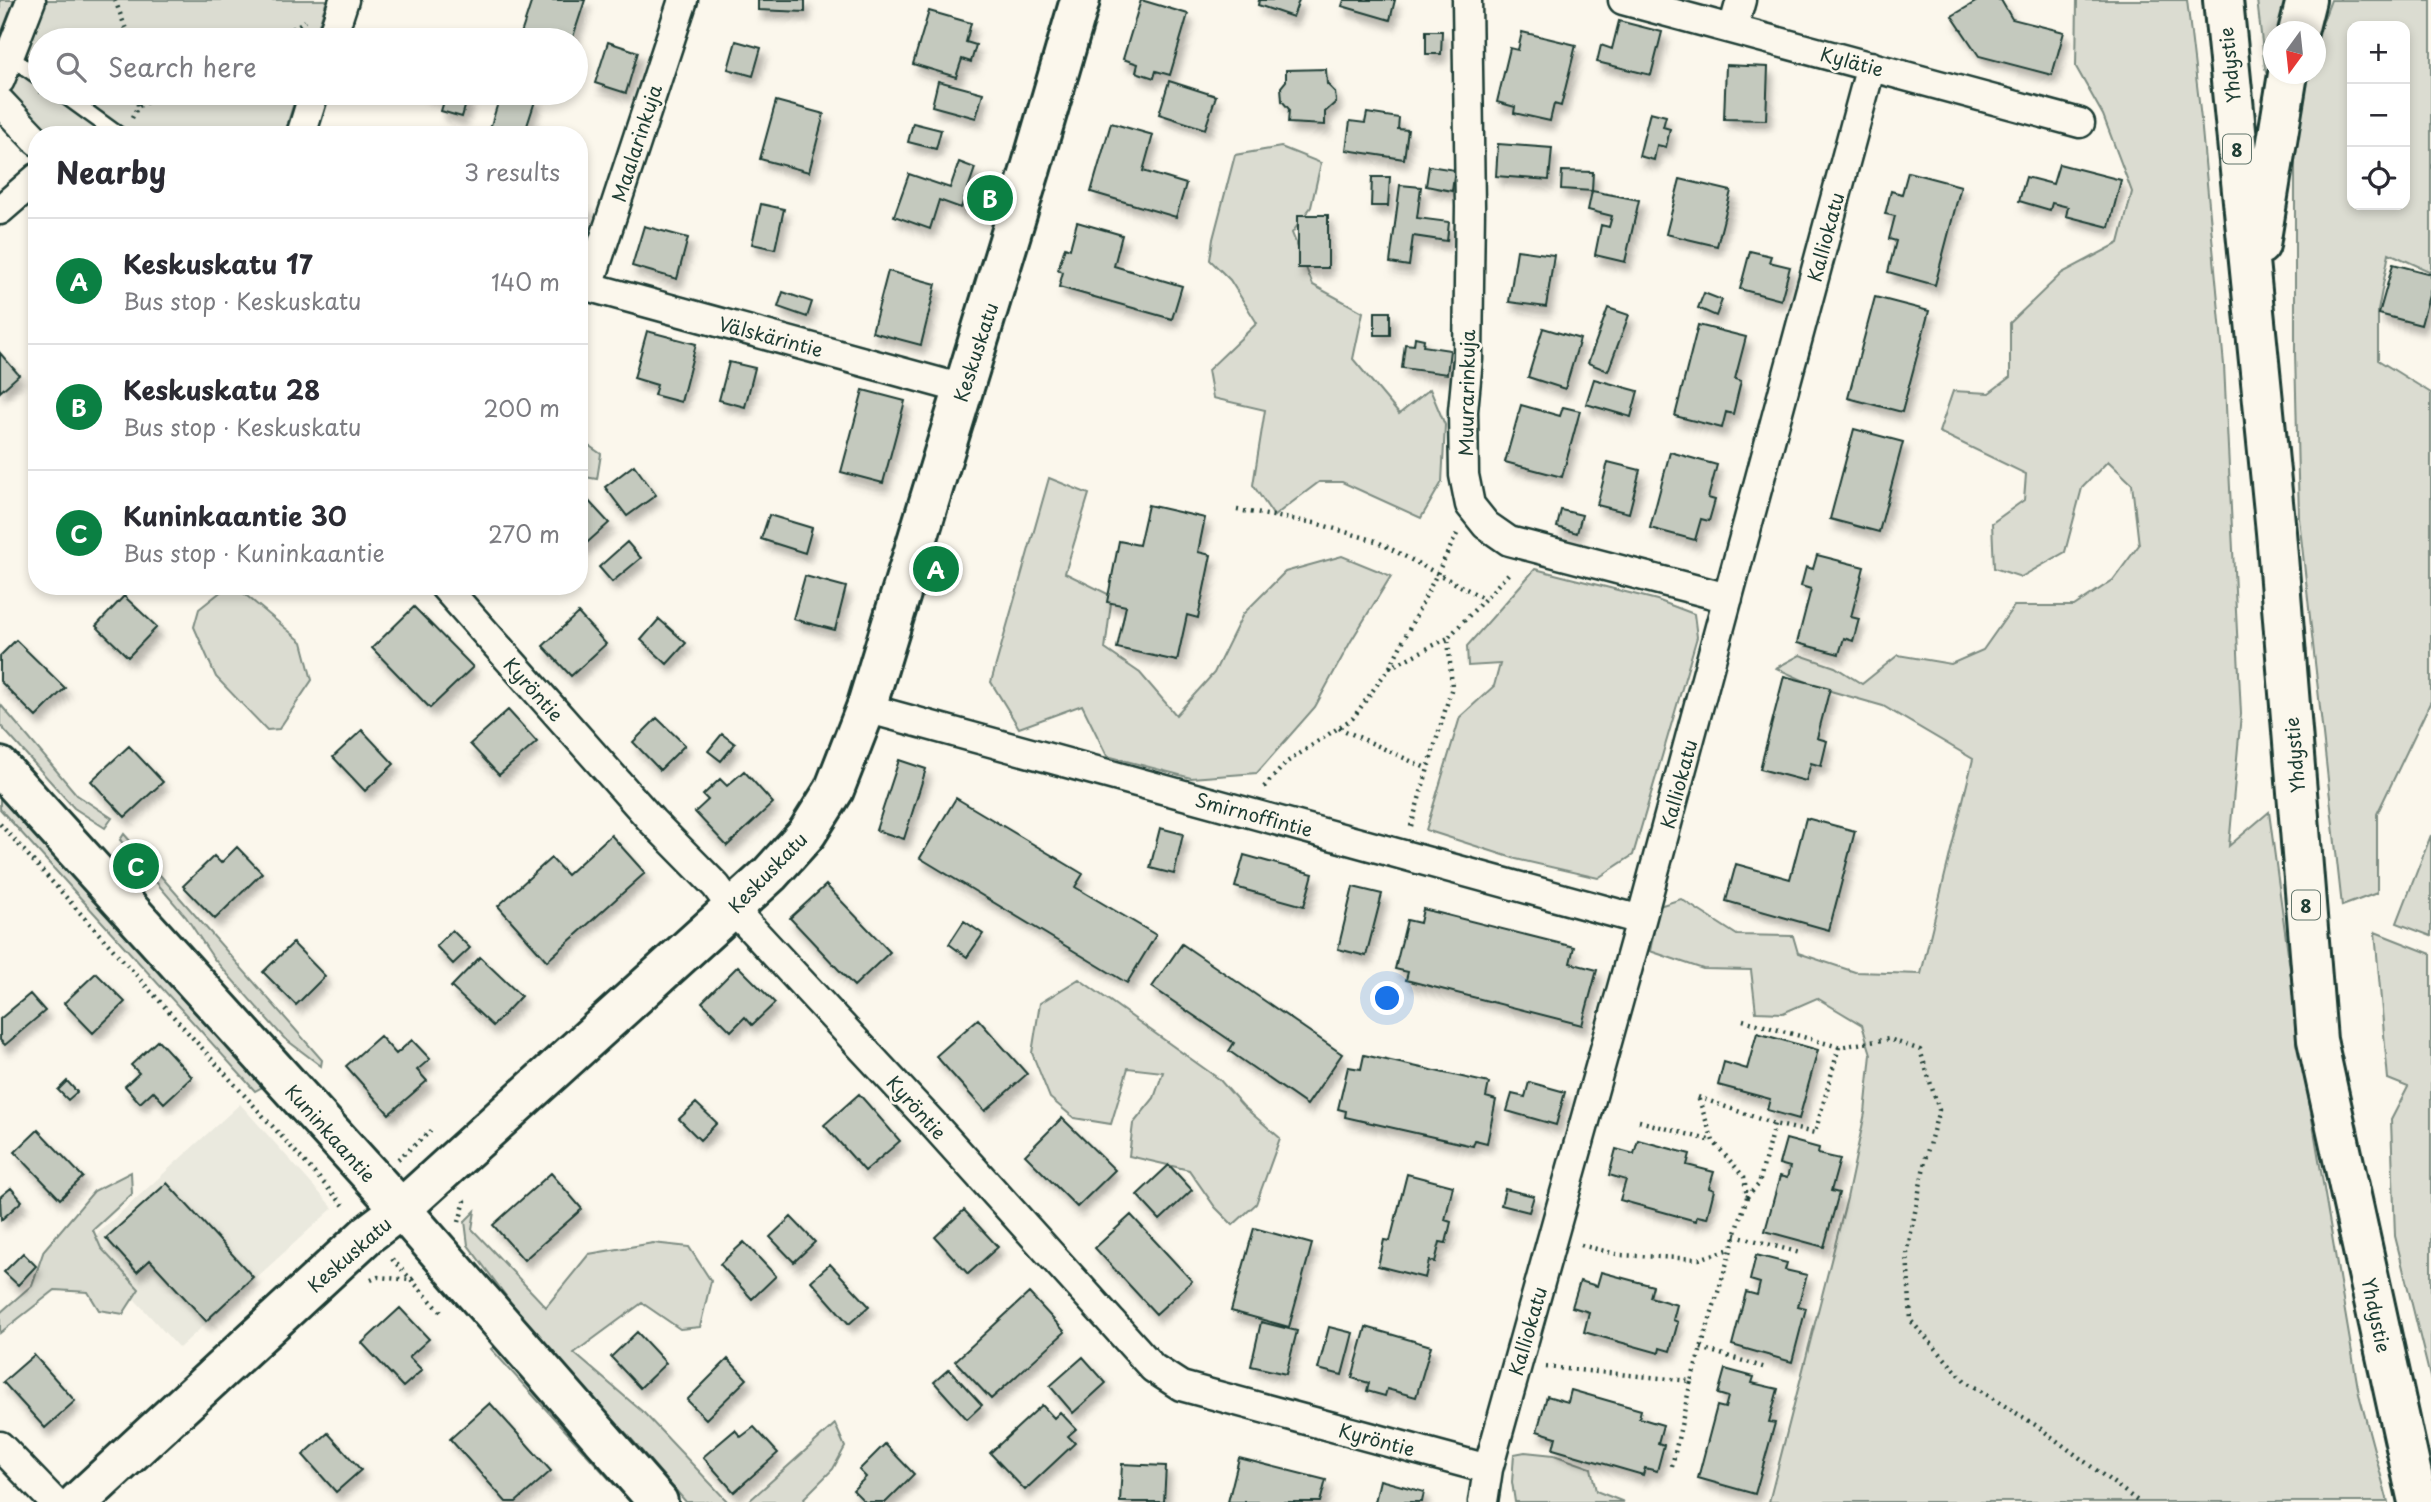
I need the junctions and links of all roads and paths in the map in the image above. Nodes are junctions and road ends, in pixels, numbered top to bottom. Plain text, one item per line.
1 (31, 0) edge
2 (115, 0) edge
3 (344, 0) edge
4 (683, 0) edge
5 (1080, 0) edge
6 (1467, 0) edge
7 (1623, 0) edge
8 (1741, 0) edge
9 (2223, 0) edge
10 (2306, 0) edge
11 (2301, 21) edge
12 (126, 28) edge
13 (335, 28) edge
14 (1733, 29) junction
15 (1871, 66) junction
16 (5, 69) edge
17 (28, 75) edge
18 (2286, 84) edge
19 (0, 102) edge
20 (78, 105) edge
21 (310, 105) edge
22 (2080, 123) dead end
23 (107, 126) edge
24 (304, 126) edge
25 (28, 132) edge
26 (28, 186) edge
27 (0, 210) edge
28 (588, 273) edge
29 (588, 286) edge
30 (2252, 299) junction
31 (962, 388) junction
32 (1470, 505) junction
33 (1237, 510) dead end
34 (1534, 548) junction
35 (1438, 574) junction
36 (452, 595) edge
37 (1728, 598) junction
38 (1485, 599) junction
39 (1448, 638) junction
40 (1389, 668) junction
41 (866, 708) junction
42 (1339, 728) junction
43 (0, 766) edge
44 (1428, 769) junction
45 (1242, 810) junction
46 (0, 824) edge
47 (1403, 854) junction
48 (732, 908) junction
49 (1641, 919) junction
50 (1744, 1020) dead end
51 (1839, 1047) junction
52 (1639, 1121) dead end
53 (1774, 1125) junction
54 (1713, 1141) junction
55 (1747, 1197) junction
56 (346, 1208) dead end
57 (401, 1209) junction
58 (1735, 1235) junction
59 (1553, 1237) junction
60 (1731, 1249) junction
61 (1800, 1254) dead end
62 (1701, 1348) junction
63 (1518, 1364) junction
64 (1766, 1368) dead end
65 (1691, 1381) junction
66 (0, 1446) edge
67 (1672, 1466) dead end
68 (1489, 1469) junction
69 (54, 1502) edge
70 (78, 1502) edge
71 (658, 1502) edge
72 (1483, 1502) edge
73 (2139, 1502) edge
74 (2418, 1502) edge

1 - 16 street
2 - 12 path
3 - 13 street
4 - 28 street, Maalarinkuja
5 - 31 main road, Keskuskatu
6 - 32 street, Muurarinkuja
7 - 14 street, Kylätie
8 - 14 street
9 - 30 main road, Yhdystie / 8
10 - 11 main road
14 - 15 street, Kylätie
15 - 22 street, Kylätie
15 - 37 street, Kalliokatu
16 - 17 lane
18 - 30 main road
19 - 25 street
20 - 23 lane
21 - 24 street
26 - 27 street
29 - 31 street, Välskärintie
30 - 74 main road, Yhdystie / 8
31 - 41 main road, Keskuskatu
32 - 34 street
32 - 35 path
33 - 35 path
34 - 37 street
34 - 38 path
35 - 38 path
35 - 40 path
36 - 48 street, Kyröntie
37 - 49 street, Kalliokatu
38 - 39 path
39 - 40 path
39 - 44 path
40 - 42 path
41 - 45 street, Smirnoffintie
41 - 48 main road, Keskuskatu
42 - 44 path
42 - 45 path
43 - 57 main road, Kuninkaantie
44 - 47 path
45 - 47 street, Smirnoffintie
46 - 56 path
47 - 49 street, Smirnoffintie
48 - 57 main road, Keskuskatu
48 - 68 street, Kyröntie
49 - 59 street, Kalliokatu
50 - 51 path
51 - 53 path
51 - 73 path
52 - 54 path
53 - 54 path
53 - 55 path
54 - 55 path
55 - 58 path
57 - 70 main road, Keskuskatu
57 - 71 main road, Kuninkaantie
58 - 60 path
58 - 61 path
59 - 60 path
59 - 63 street, Kalliokatu
60 - 62 path
62 - 64 path
62 - 65 path
63 - 65 path
63 - 68 street, Kalliokatu
65 - 67 path
66 - 69 street
68 - 72 street, Kalliokatu

